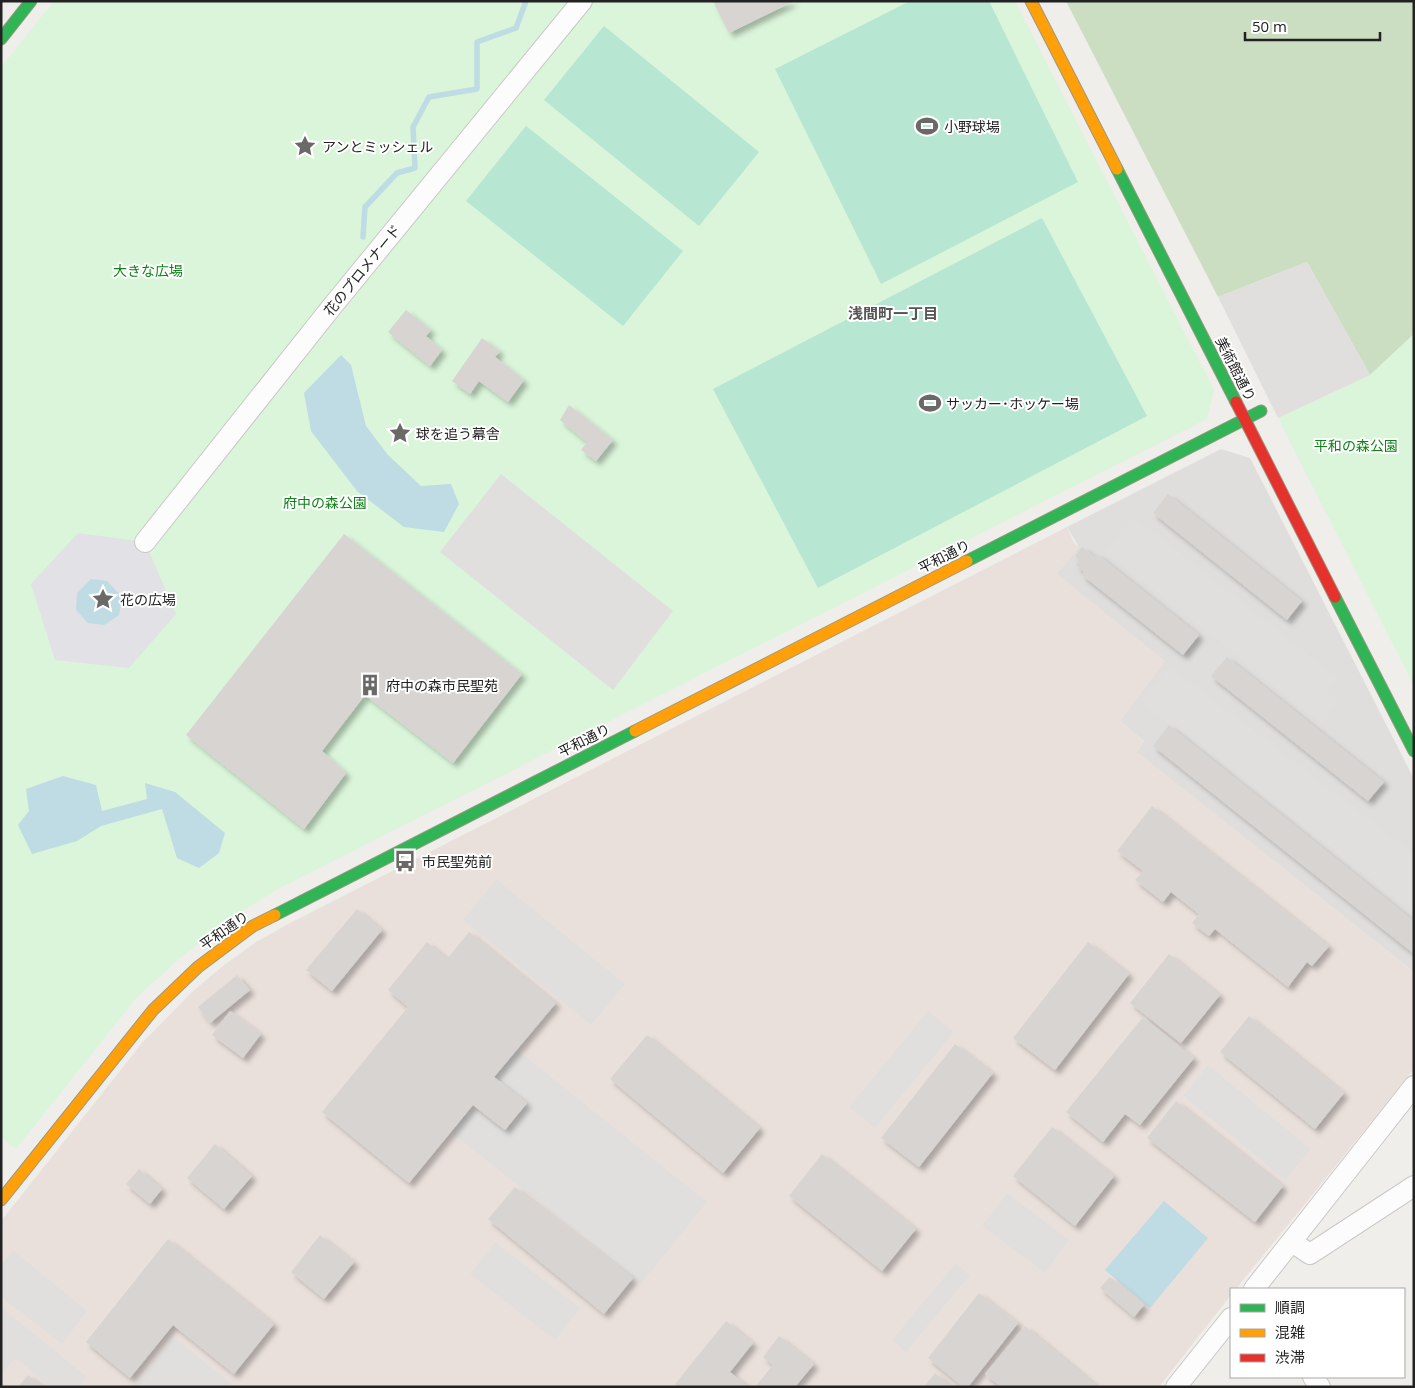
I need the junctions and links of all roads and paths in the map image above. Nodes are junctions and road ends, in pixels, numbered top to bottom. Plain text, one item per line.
1 (31, 1) edge
2 (582, 1) edge
3 (1031, 1) edge
4 (1, 39) edge
5 (1261, 411) dead end
6 (1245, 420) junction
7 (145, 542) dead end
8 (1414, 751) edge
9 (1414, 1086) edge
10 (1414, 1186) edge
11 (1, 1200) edge
12 (1292, 1242) junction
13 (1255, 1288) edge
14 (1230, 1319) edge
15 (1176, 1387) edge

1 - 4 street
2 - 7 street, 花のプロメナード
3 - 6 street, 美術館通り
5 - 6 street, 平和通り
6 - 8 street, 美術館通り
6 - 11 street, 平和通り
9 - 12 street
10 - 12 street
12 - 13 street
14 - 15 street

